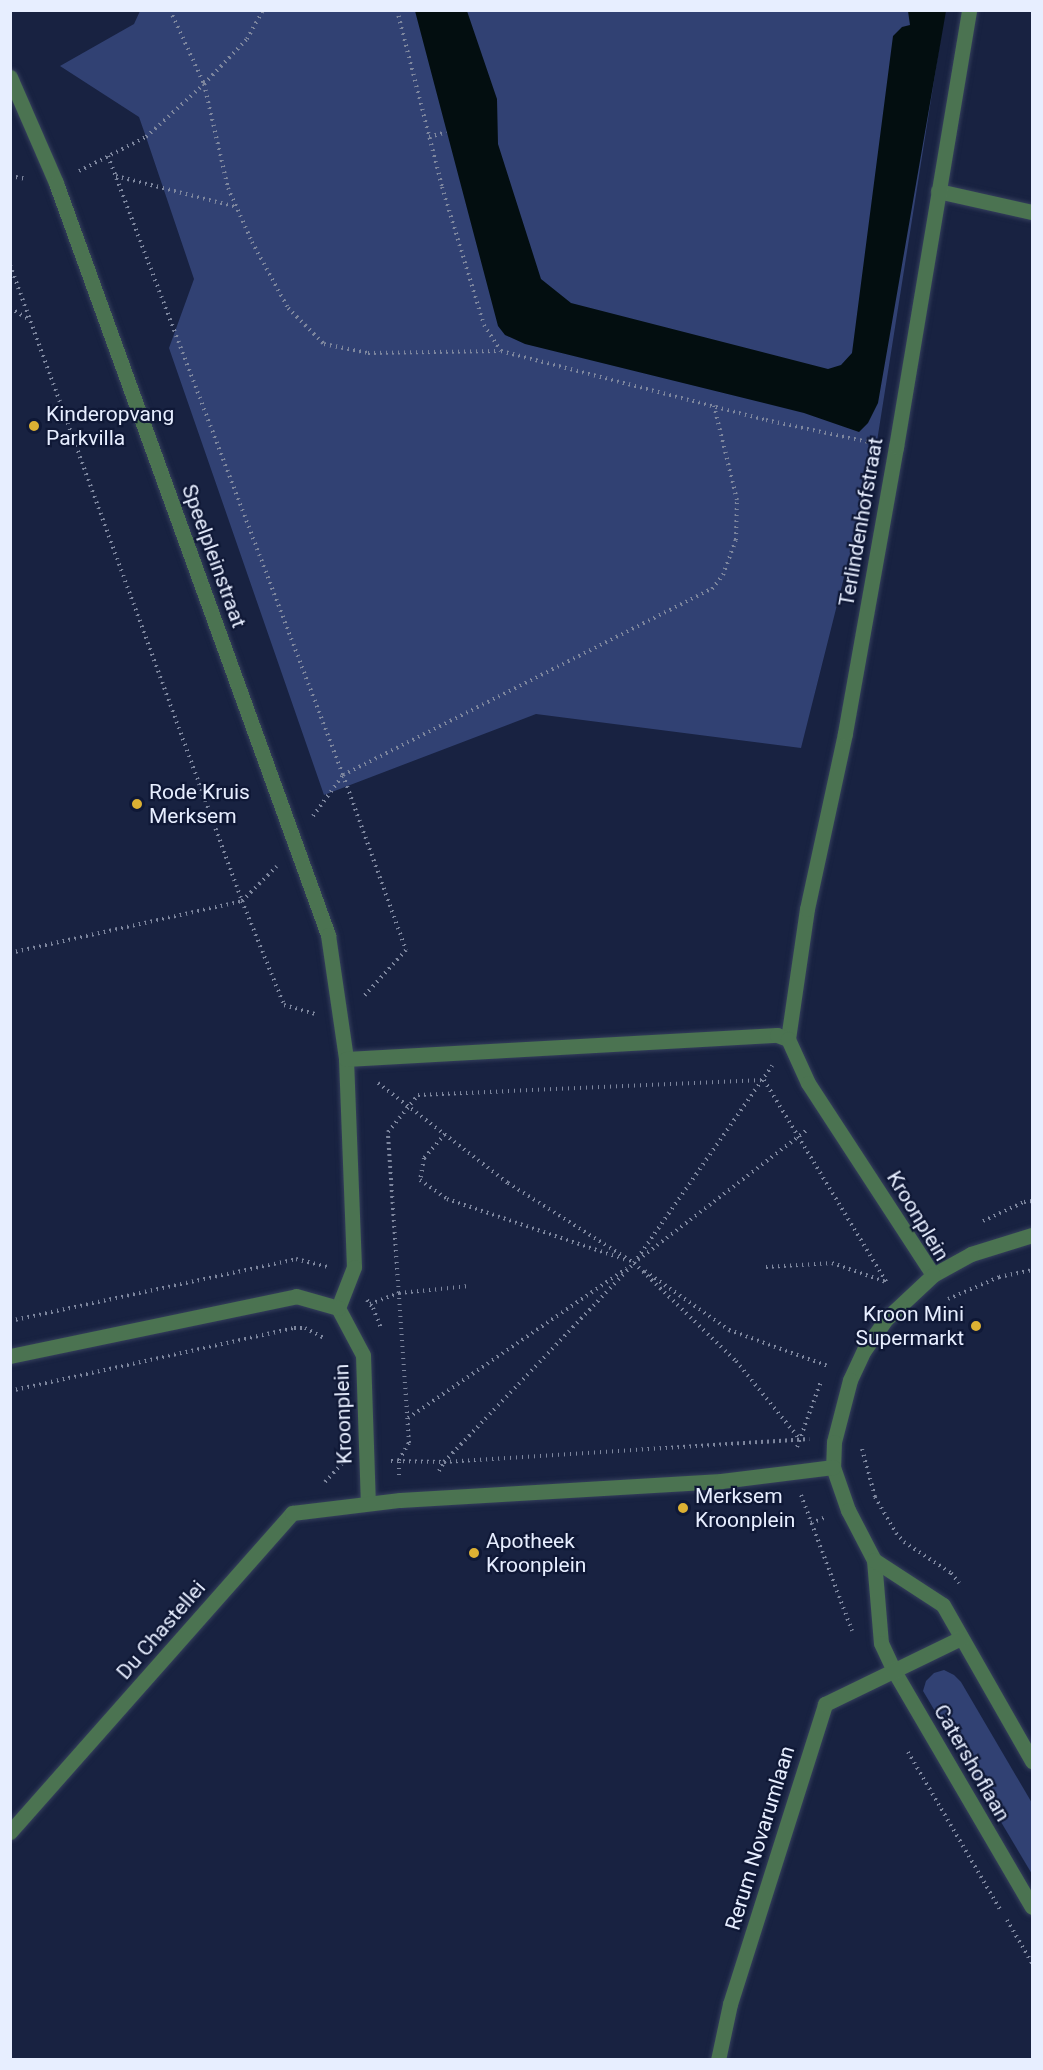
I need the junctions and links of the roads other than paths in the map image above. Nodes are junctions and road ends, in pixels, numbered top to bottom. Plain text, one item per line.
1 (969, 10) edge
2 (10, 77) edge
3 (938, 191) junction
4 (1032, 212) edge
5 (788, 1039) junction
6 (346, 1059) junction
7 (1032, 1235) edge
8 (933, 1275) junction
9 (338, 1308) junction
10 (10, 1356) edge
11 (833, 1467) junction
12 (368, 1503) junction
13 (874, 1560) junction
14 (961, 1638) junction
15 (894, 1671) junction
16 (1032, 1761) edge
17 (10, 1832) edge
18 (1032, 1907) edge
19 (718, 2060) edge

1 - 3 street, Terlindenhofstraat
2 - 6 street, Speelpleinstraat
3 - 4 street
3 - 5 street, Terlindenhofstraat
5 - 6 street
5 - 8 street, Kroonplein
6 - 9 street
7 - 8 street
8 - 11 street, Kroonplein
9 - 10 street
9 - 12 street, Kroonplein
11 - 12 street
11 - 13 street, Catershoflaan
12 - 17 street, Du Chastellei
13 - 14 street, Catershoflaan
13 - 15 street, Catershoflaan
14 - 15 street
14 - 16 street, Catershoflaan
15 - 18 street, Catershoflaan
15 - 19 street, Rerum Novarumlaan

